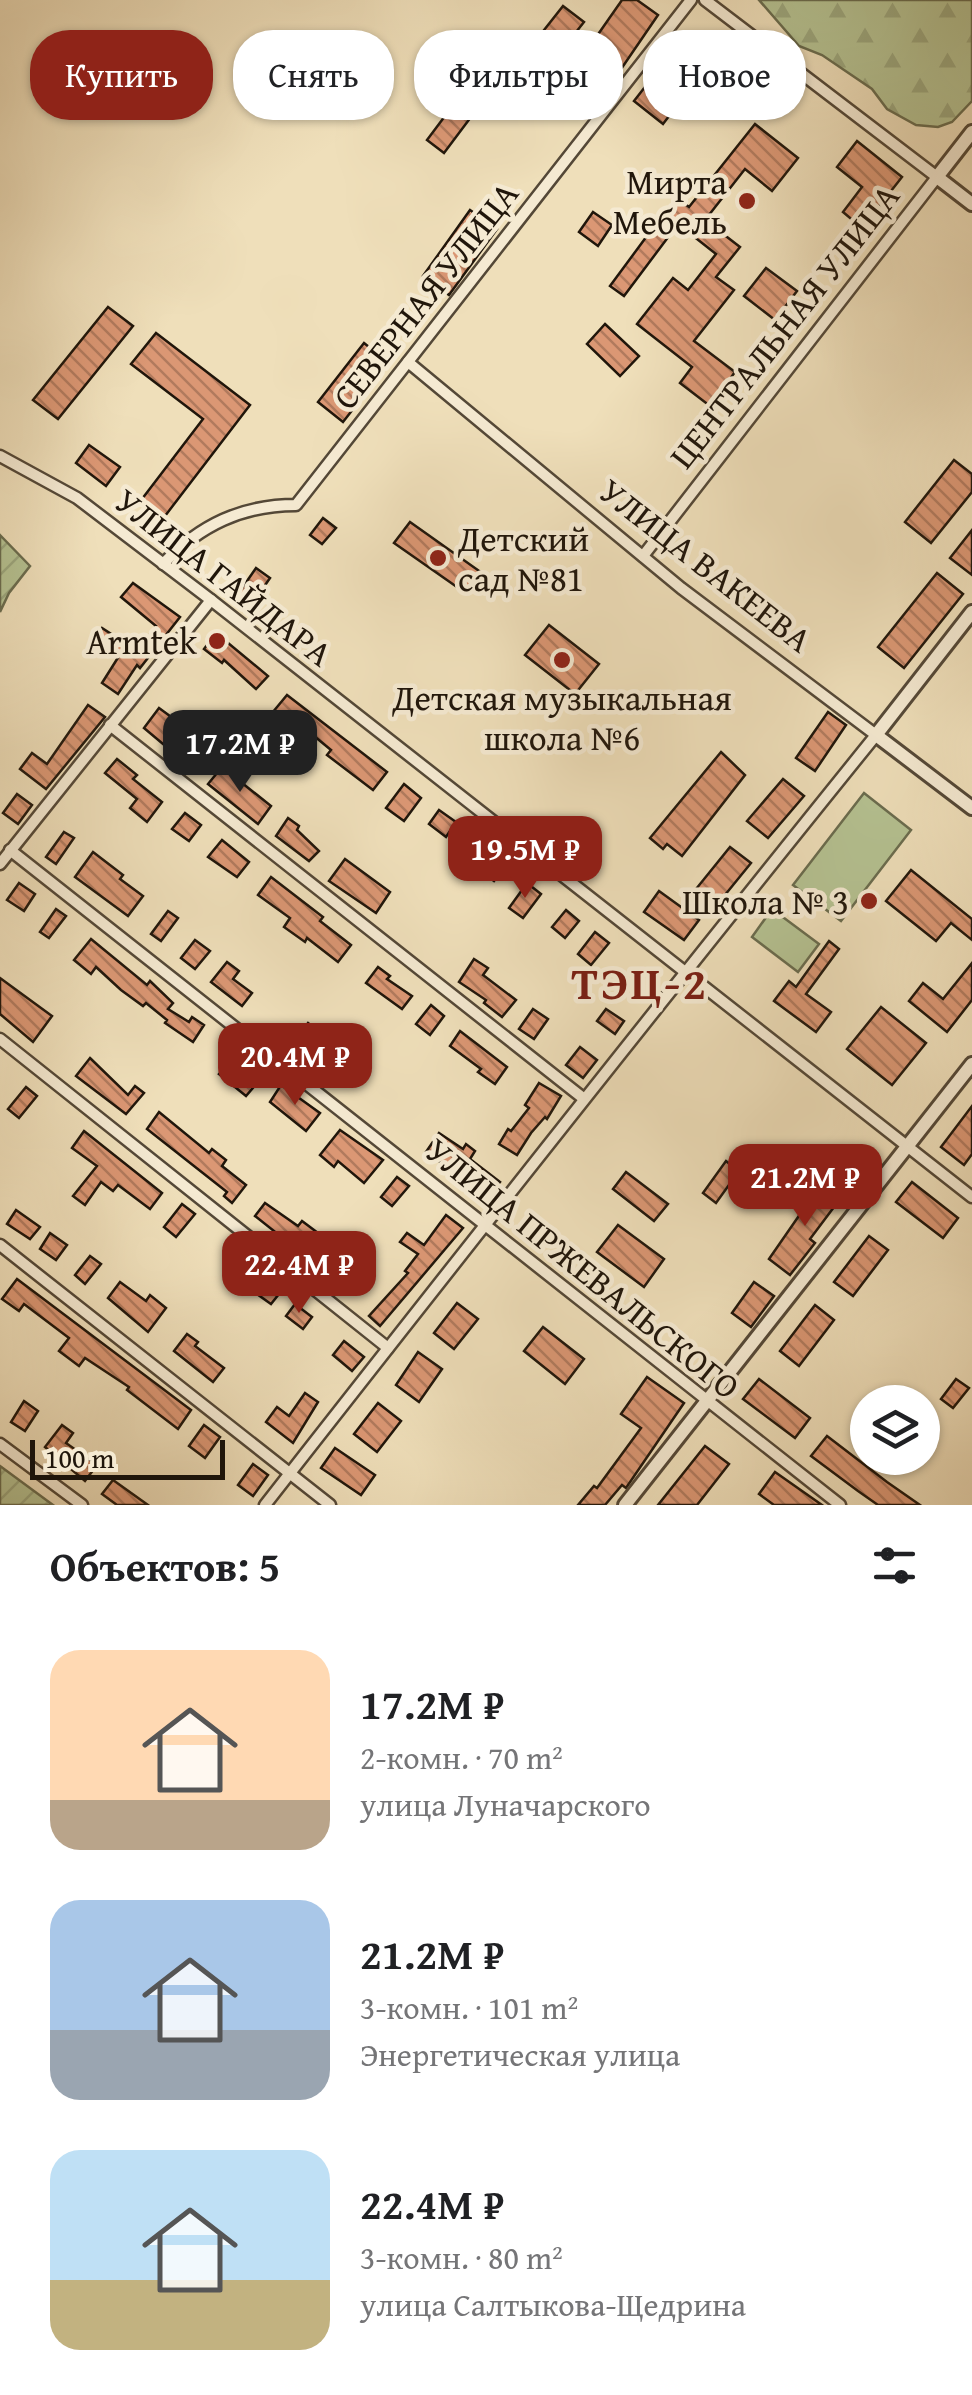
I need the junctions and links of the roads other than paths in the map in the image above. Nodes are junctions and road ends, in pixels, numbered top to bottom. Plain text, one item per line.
1 (691, 0) edge
2 (705, 0) edge
3 (972, 132) edge
4 (937, 177) junction
5 (972, 204) edge
6 (408, 362) junction
7 (0, 456) edge
8 (643, 556) junction
9 (163, 564) junction
10 (211, 600) junction
11 (972, 612) edge
12 (110, 725) junction
13 (876, 734) junction
14 (972, 808) edge
15 (10, 850) junction
16 (0, 864) edge
17 (686, 975) junction
18 (0, 1039) edge
19 (972, 1064) edge
20 (582, 1098) junction
21 (906, 1147) junction
22 (972, 1198) edge
23 (484, 1224) junction
24 (0, 1245) edge
25 (388, 1348) junction
26 (706, 1402) junction
27 (0, 1444) edge
28 (290, 1473) junction
29 (82, 1505) edge
30 (265, 1505) edge
31 (330, 1505) edge
32 (625, 1505) edge
33 (840, 1505) edge

1 - 6 street, СЕВЕРНАЯ УЛИЦА
2 - 4 street
3 - 4 street, ЦЕНТРАЛЬНАЯ УЛИЦА
4 - 5 street
4 - 8 street, ЦЕНТРАЛЬНАЯ УЛИЦА
6 - 8 street, УЛИЦА ВАКЕЕВА
6 - 9 street, СЕВЕРНАЯ УЛИЦА
7 - 9 street, УЛИЦА ГАЙДАРА
8 - 13 street, УЛИЦА ВАКЕЕВА
9 - 10 street, УЛИЦА ГАЙДАРА
10 - 12 street
10 - 17 street, УЛИЦА ГАЙДАРА
11 - 13 street
12 - 15 street
12 - 20 street
13 - 14 street, УЛИЦА ВАКЕЕВА
13 - 17 street
15 - 16 street
15 - 23 street, УЛИЦА ПРЖЕВАЛЬСКОГО
17 - 20 street
17 - 21 street, УЛИЦА ГАЙДАРА
18 - 25 street
19 - 21 street
20 - 23 street
21 - 22 street, УЛИЦА ГАЙДАРА
21 - 26 street
23 - 25 street
23 - 26 street, УЛИЦА ПРЖЕВАЛЬСКОГО
24 - 28 street
25 - 28 street
26 - 32 street
26 - 33 street, УЛИЦА ПРЖЕВАЛЬСКОГО
27 - 29 street
28 - 30 street
28 - 31 street

